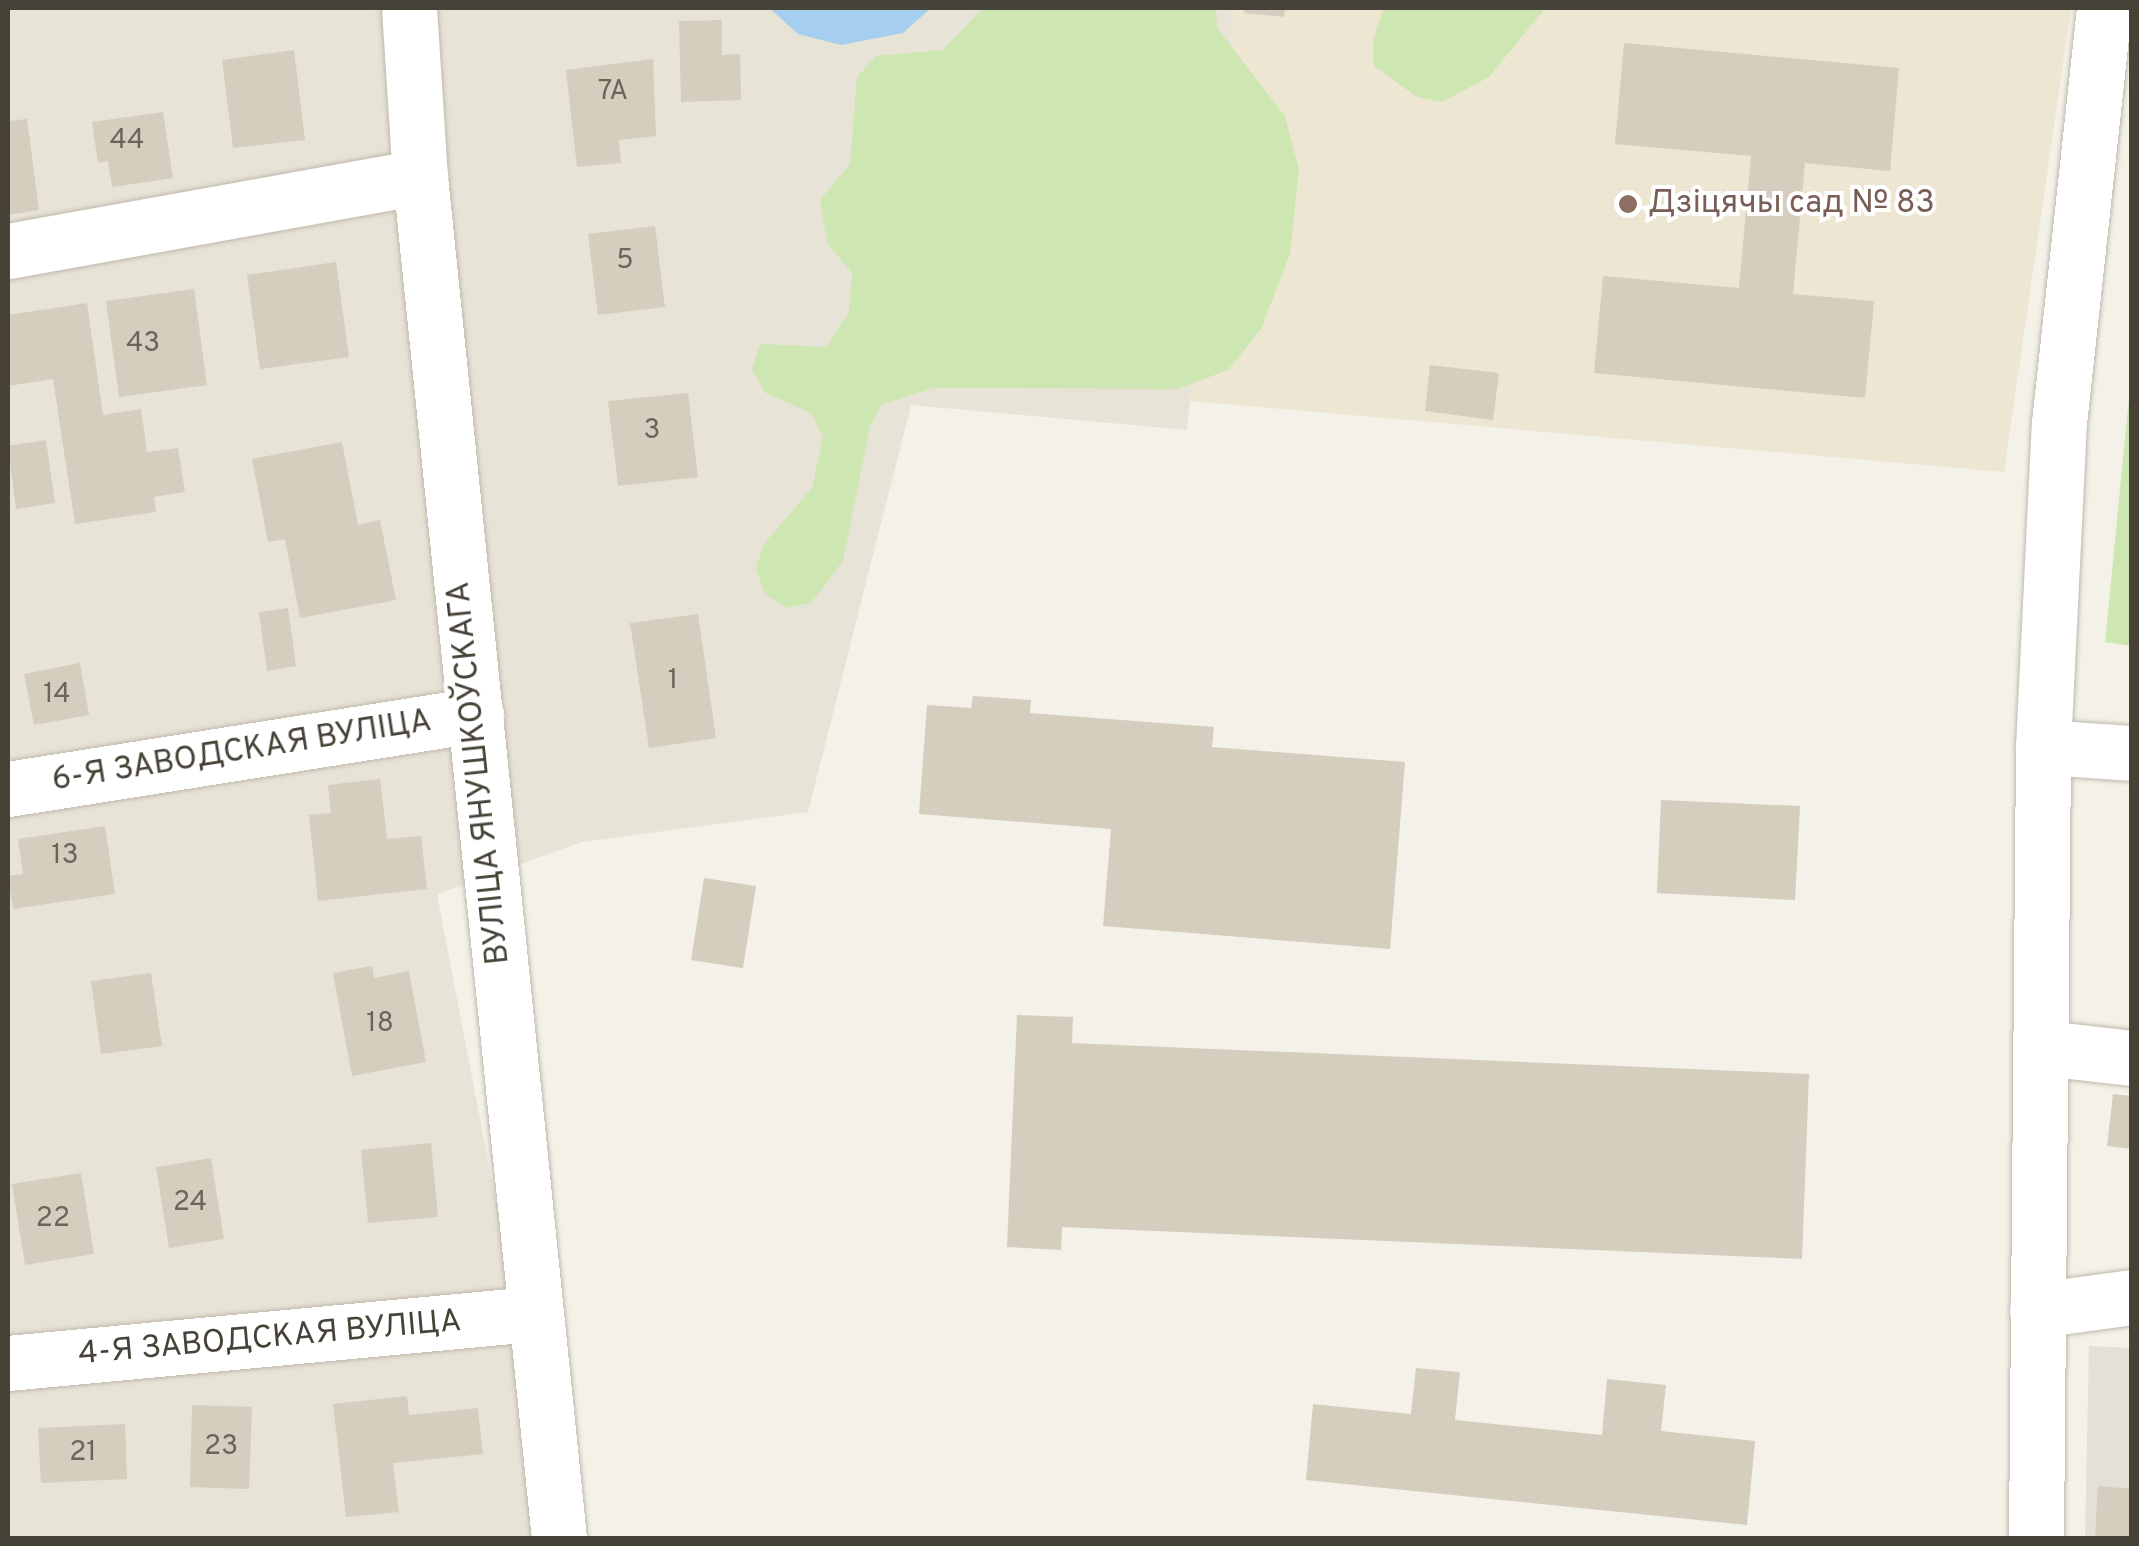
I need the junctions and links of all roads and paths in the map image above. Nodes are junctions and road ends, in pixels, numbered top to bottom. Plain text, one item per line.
1 (409, 8) edge
2 (2104, 8) edge
3 (420, 176) junction
4 (8, 251) edge
5 (476, 714) junction
6 (2043, 747) junction
7 (2132, 752) edge
8 (8, 788) edge
9 (2044, 1048) junction
10 (2132, 1058) edge
11 (2132, 1297) edge
12 (2036, 1310) junction
13 (532, 1314) junction
14 (8, 1364) edge
15 (559, 1538) edge
16 (2036, 1538) edge

1 - 3 street, ВУЛІЦА ЯНУШКОЎСКАГА
2 - 6 street
3 - 4 street
3 - 5 street, ВУЛІЦА ЯНУШКОЎСКАГА
5 - 8 street, 6-Я ЗАВОДСКАЯ ВУЛІЦА
5 - 13 street, ВУЛІЦА ЯНУШКОЎСКАГА
6 - 7 street
6 - 9 street
9 - 10 street
9 - 12 street
11 - 12 street
12 - 16 street
13 - 14 street, 4-Я ЗАВОДСКАЯ ВУЛІЦА
13 - 15 street, ВУЛІЦА ЯНУШКОЎСКАГА

